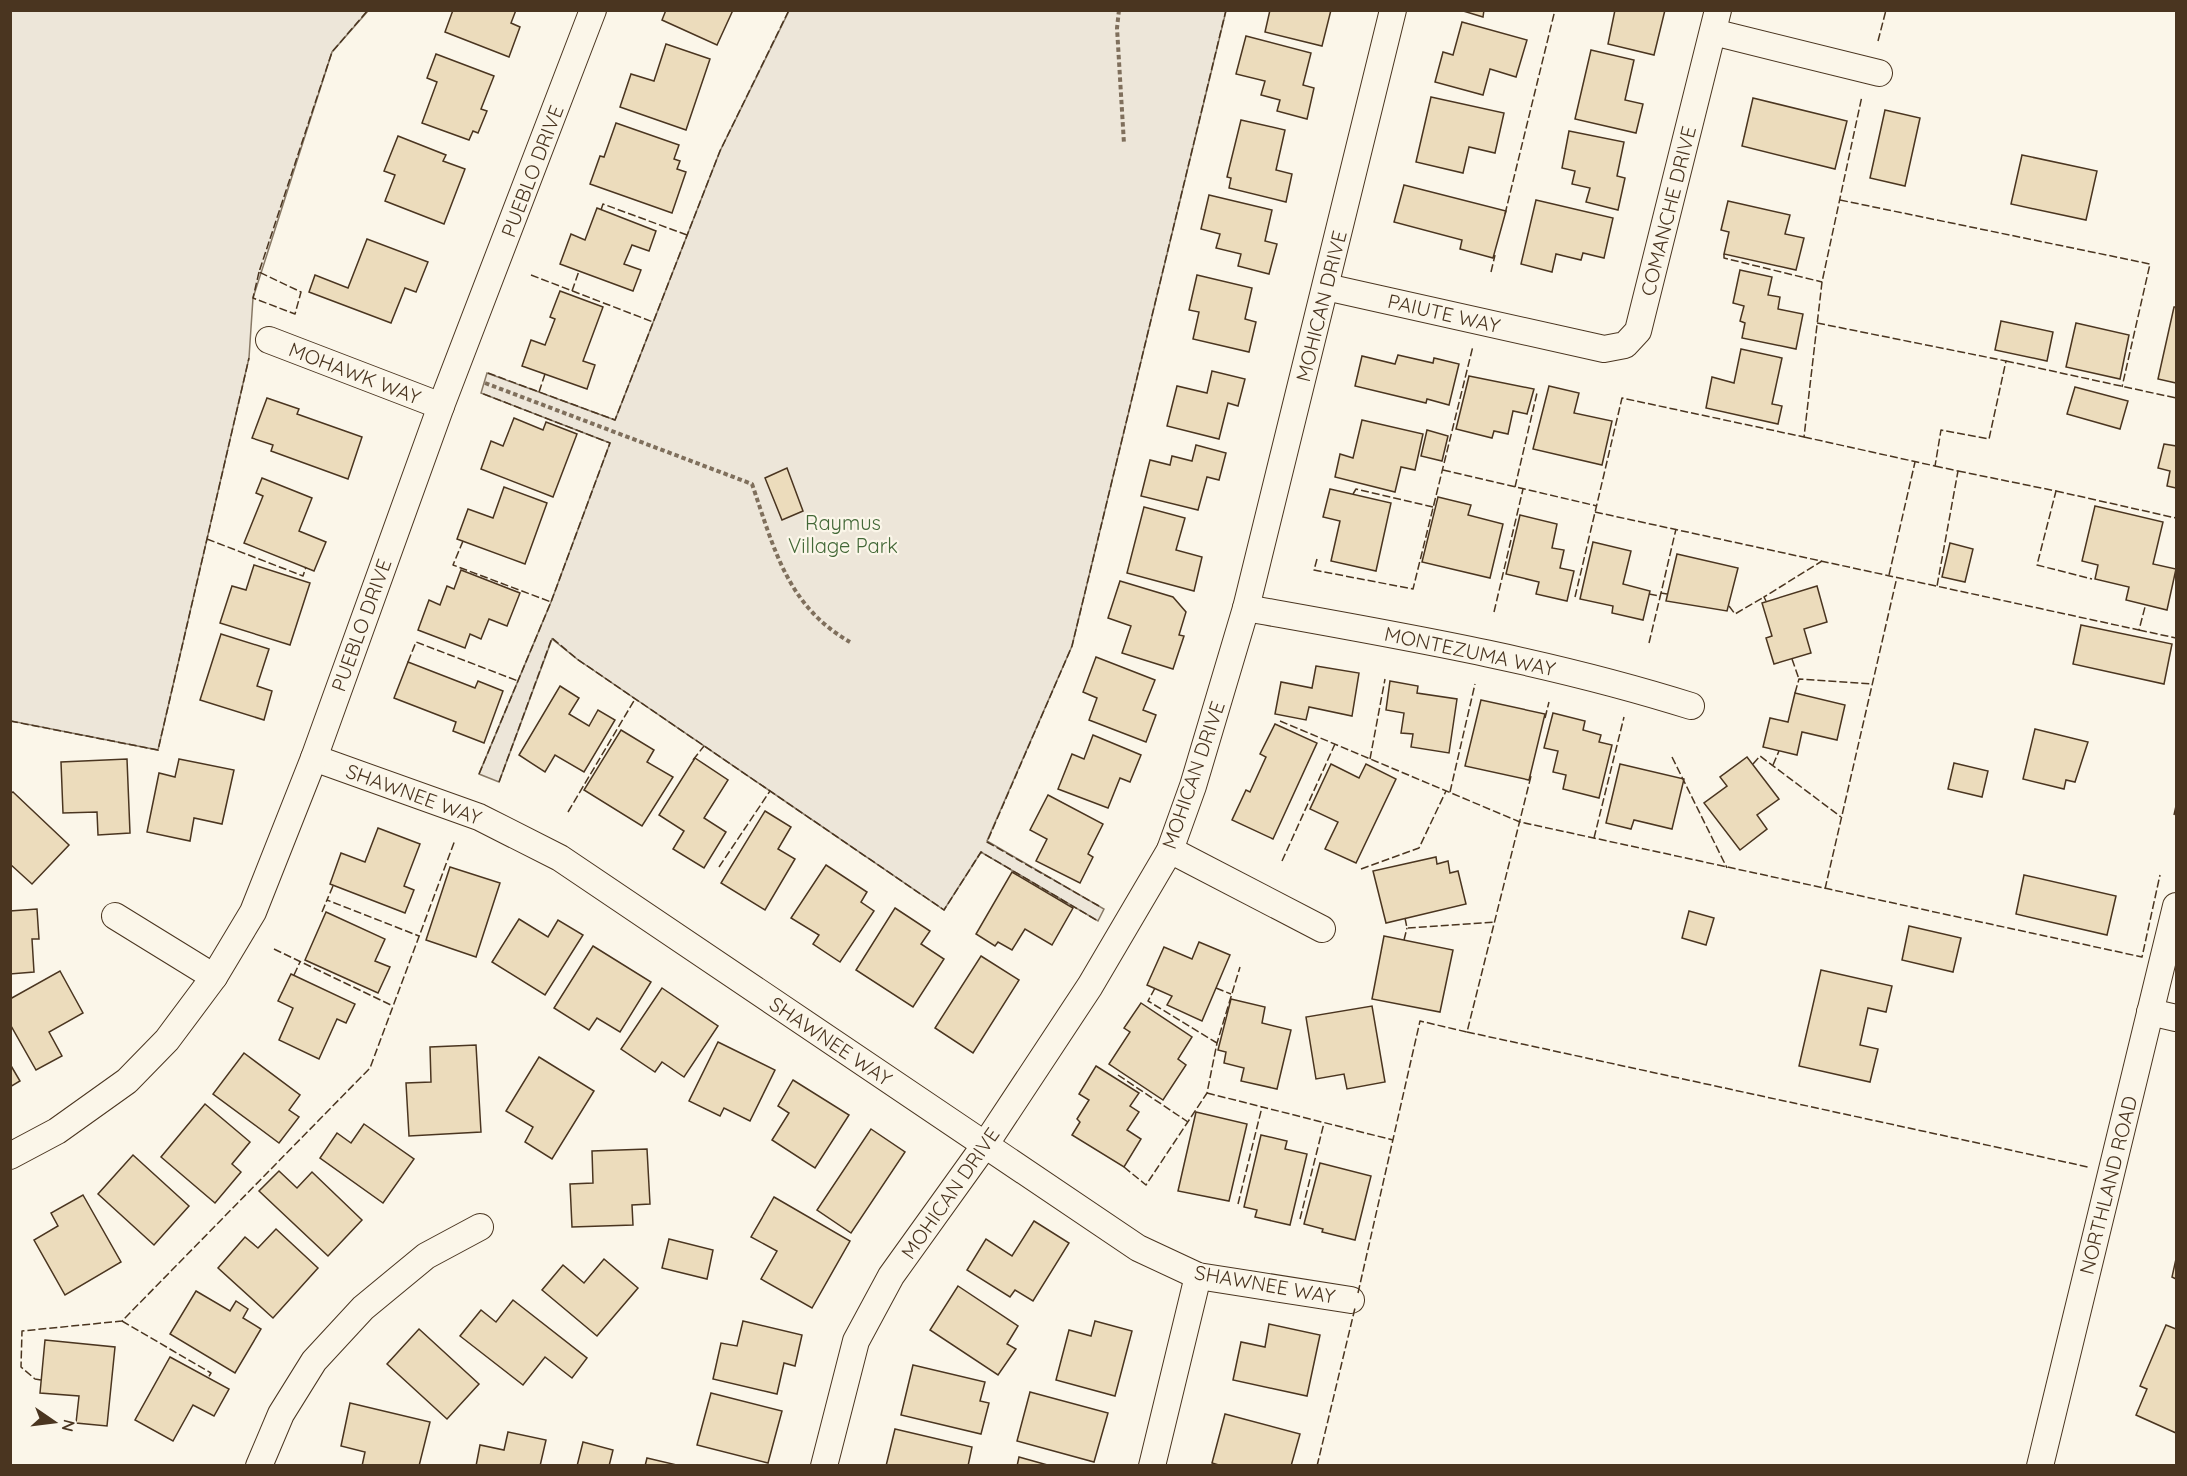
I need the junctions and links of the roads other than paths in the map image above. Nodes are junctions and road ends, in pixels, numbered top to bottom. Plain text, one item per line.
1 (593, 10) edge
2 (1393, 10) edge
3 (1716, 21) edge
4 (1879, 73) dead end
5 (1326, 287) junction
6 (269, 340) dead end
7 (1562, 340) joint
8 (441, 406) junction
9 (1246, 608) junction
10 (1691, 706) dead end
11 (314, 758) junction
12 (1170, 850) junction
13 (2176, 906) edge
14 (115, 916) dead end
15 (1322, 929) dead end
16 (214, 978) junction
17 (2150, 1012) junction
18 (2176, 1018) edge
19 (985, 1145) junction
20 (10, 1156) edge
21 (480, 1227) dead end
22 (1198, 1276) junction
23 (1351, 1299) dead end
24 (259, 1466) edge
25 (824, 1466) edge
26 (1152, 1466) edge
27 (2040, 1466) edge

1 - 8 street, PUEBLO DRIVE
2 - 5 street, MOHICAN DRIVE
3 - 4 street
3 - 7 street, COMANCHE DRIVE
5 - 7 street, PAIUTE WAY
5 - 9 street, MOHICAN DRIVE
6 - 8 street, MOHAWK WAY
8 - 11 street, PUEBLO DRIVE
9 - 10 street, MONTEZUMA WAY
9 - 12 street, MOHICAN DRIVE
11 - 16 street, PUEBLO DRIVE
11 - 19 street, SHAWNEE WAY
12 - 15 street
12 - 19 street, MOHICAN DRIVE
13 - 17 street, NORTHLAND ROAD
14 - 16 street
16 - 20 street, PUEBLO DRIVE
17 - 18 street
17 - 27 street, NORTHLAND ROAD
19 - 22 street, SHAWNEE WAY
19 - 25 street, MOHICAN DRIVE
21 - 24 street
22 - 23 street, SHAWNEE WAY
22 - 26 street

